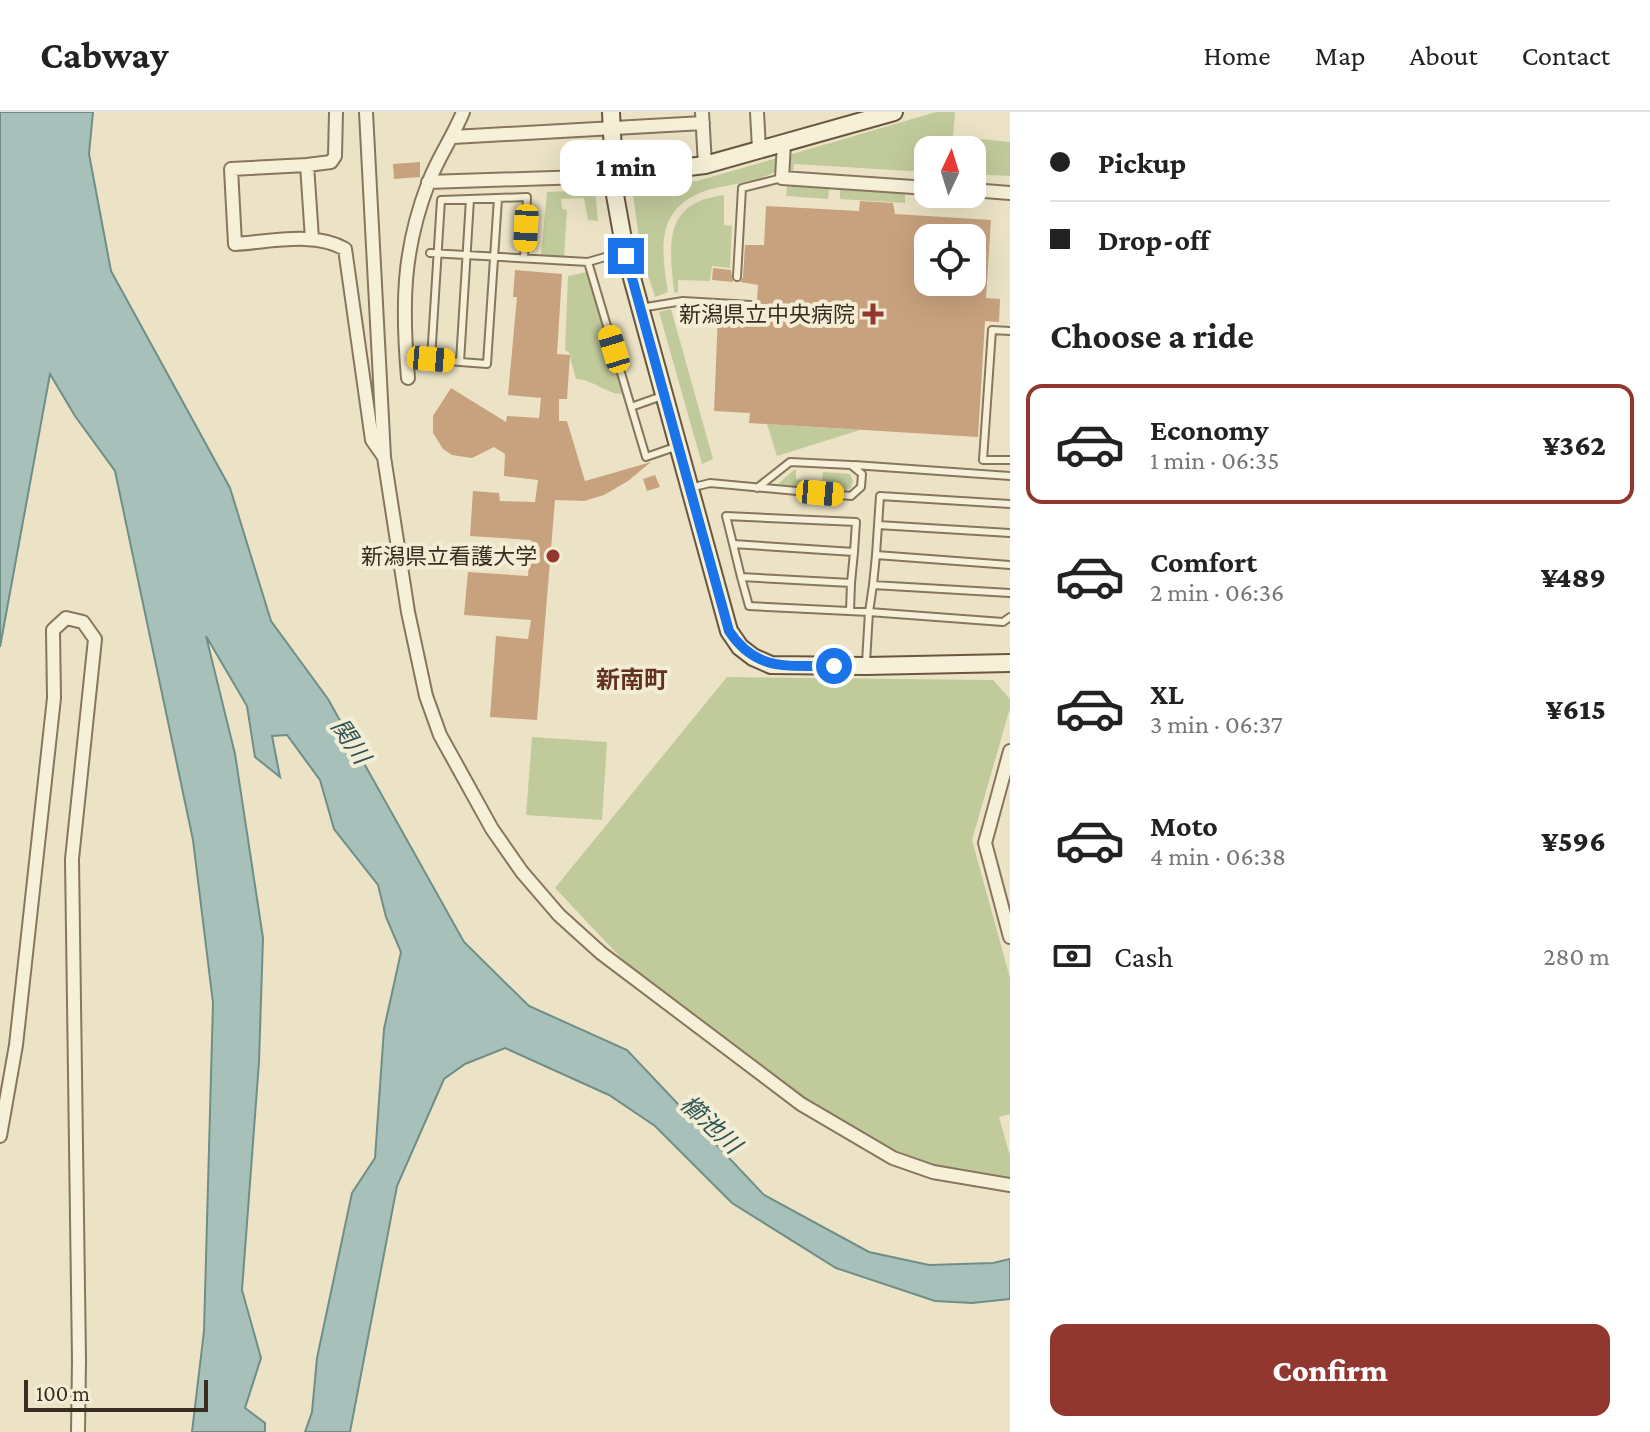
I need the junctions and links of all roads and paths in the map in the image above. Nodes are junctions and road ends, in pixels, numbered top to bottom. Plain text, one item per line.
1 (336, 112) edge
2 (366, 112) edge
3 (463, 112) edge
4 (611, 112) edge
5 (757, 112) edge
6 (894, 112) edge
7 (702, 118) edge
8 (612, 130) junction
9 (453, 137) junction
10 (784, 143) junction
11 (759, 149) junction
12 (307, 165) junction
13 (705, 165) junction
14 (614, 176) junction
15 (782, 178) junction
16 (428, 182) junction
17 (914, 187) edge
18 (986, 191) edge
19 (1010, 193) edge
20 (498, 198) junction
21 (470, 199) junction
22 (312, 239) junction
23 (625, 251) junction
24 (434, 254) junction
25 (465, 255) junction
26 (494, 257) junction
27 (524, 258) junction
28 (588, 262) junction
29 (737, 277) dead end
30 (751, 305) dead end
31 (640, 308) junction
32 (1010, 331) edge
33 (460, 362) junction
34 (408, 378) dead end
35 (664, 395) junction
36 (631, 407) junction
37 (678, 446) junction
38 (384, 457) junction
39 (1010, 459) edge
40 (851, 465) junction
41 (1009, 476) edge
42 (690, 488) junction
43 (757, 488) junction
44 (1010, 504) edge
45 (878, 525) junction
46 (1010, 533) edge
47 (733, 544) junction
48 (854, 552) junction
49 (876, 555) junction
50 (1010, 565) edge
51 (741, 577) junction
52 (851, 583) junction
53 (873, 585) junction
54 (1010, 593) edge
55 (850, 611) junction
56 (869, 612) junction
57 (1010, 617) edge
58 (1010, 663) edge
59 (866, 666) junction
60 (1010, 751) edge
61 (1010, 937) edge
62 (0, 1136) edge
63 (1010, 1185) edge
64 (78, 1432) edge

1 - 12 street
2 - 38 street
3 - 9 street
4 - 8 street
5 - 11 street
6 - 10 street
7 - 8 street
7 - 13 street
8 - 9 street
8 - 14 street
9 - 16 street
10 - 11 street
10 - 15 street
11 - 13 street
12 - 22 street
12 - 22 street
13 - 14 street
14 - 16 street
14 - 23 street
15 - 17 street
15 - 29 lane
16 - 34 street
18 - 19 street
20 - 21 lane
20 - 26 lane
20 - 27 lane
21 - 24 lane
21 - 25 lane
22 - 38 street
23 - 28 lane
23 - 31 street
24 - 25 lane
24 - 33 lane
25 - 26 lane
25 - 33 lane
26 - 27 lane
26 - 33 lane
27 - 28 lane
28 - 36 lane
30 - 31 lane
31 - 35 street
32 - 39 lane
35 - 36 lane
35 - 37 street
36 - 37 lane
37 - 42 street
38 - 63 street
39 - 41 lane
40 - 41 lane
40 - 43 lane
40 - 43 lane
42 - 43 lane
42 - 59 street
44 - 45 lane
45 - 46 lane
45 - 49 lane
47 - 48 lane
47 - 48 lane
47 - 51 lane
48 - 52 lane
49 - 50 lane
49 - 53 lane
51 - 52 lane
51 - 55 lane
52 - 55 lane
53 - 54 lane
53 - 56 lane
55 - 56 lane
56 - 57 lane
56 - 59 lane
58 - 59 street
60 - 61 street
62 - 64 street

